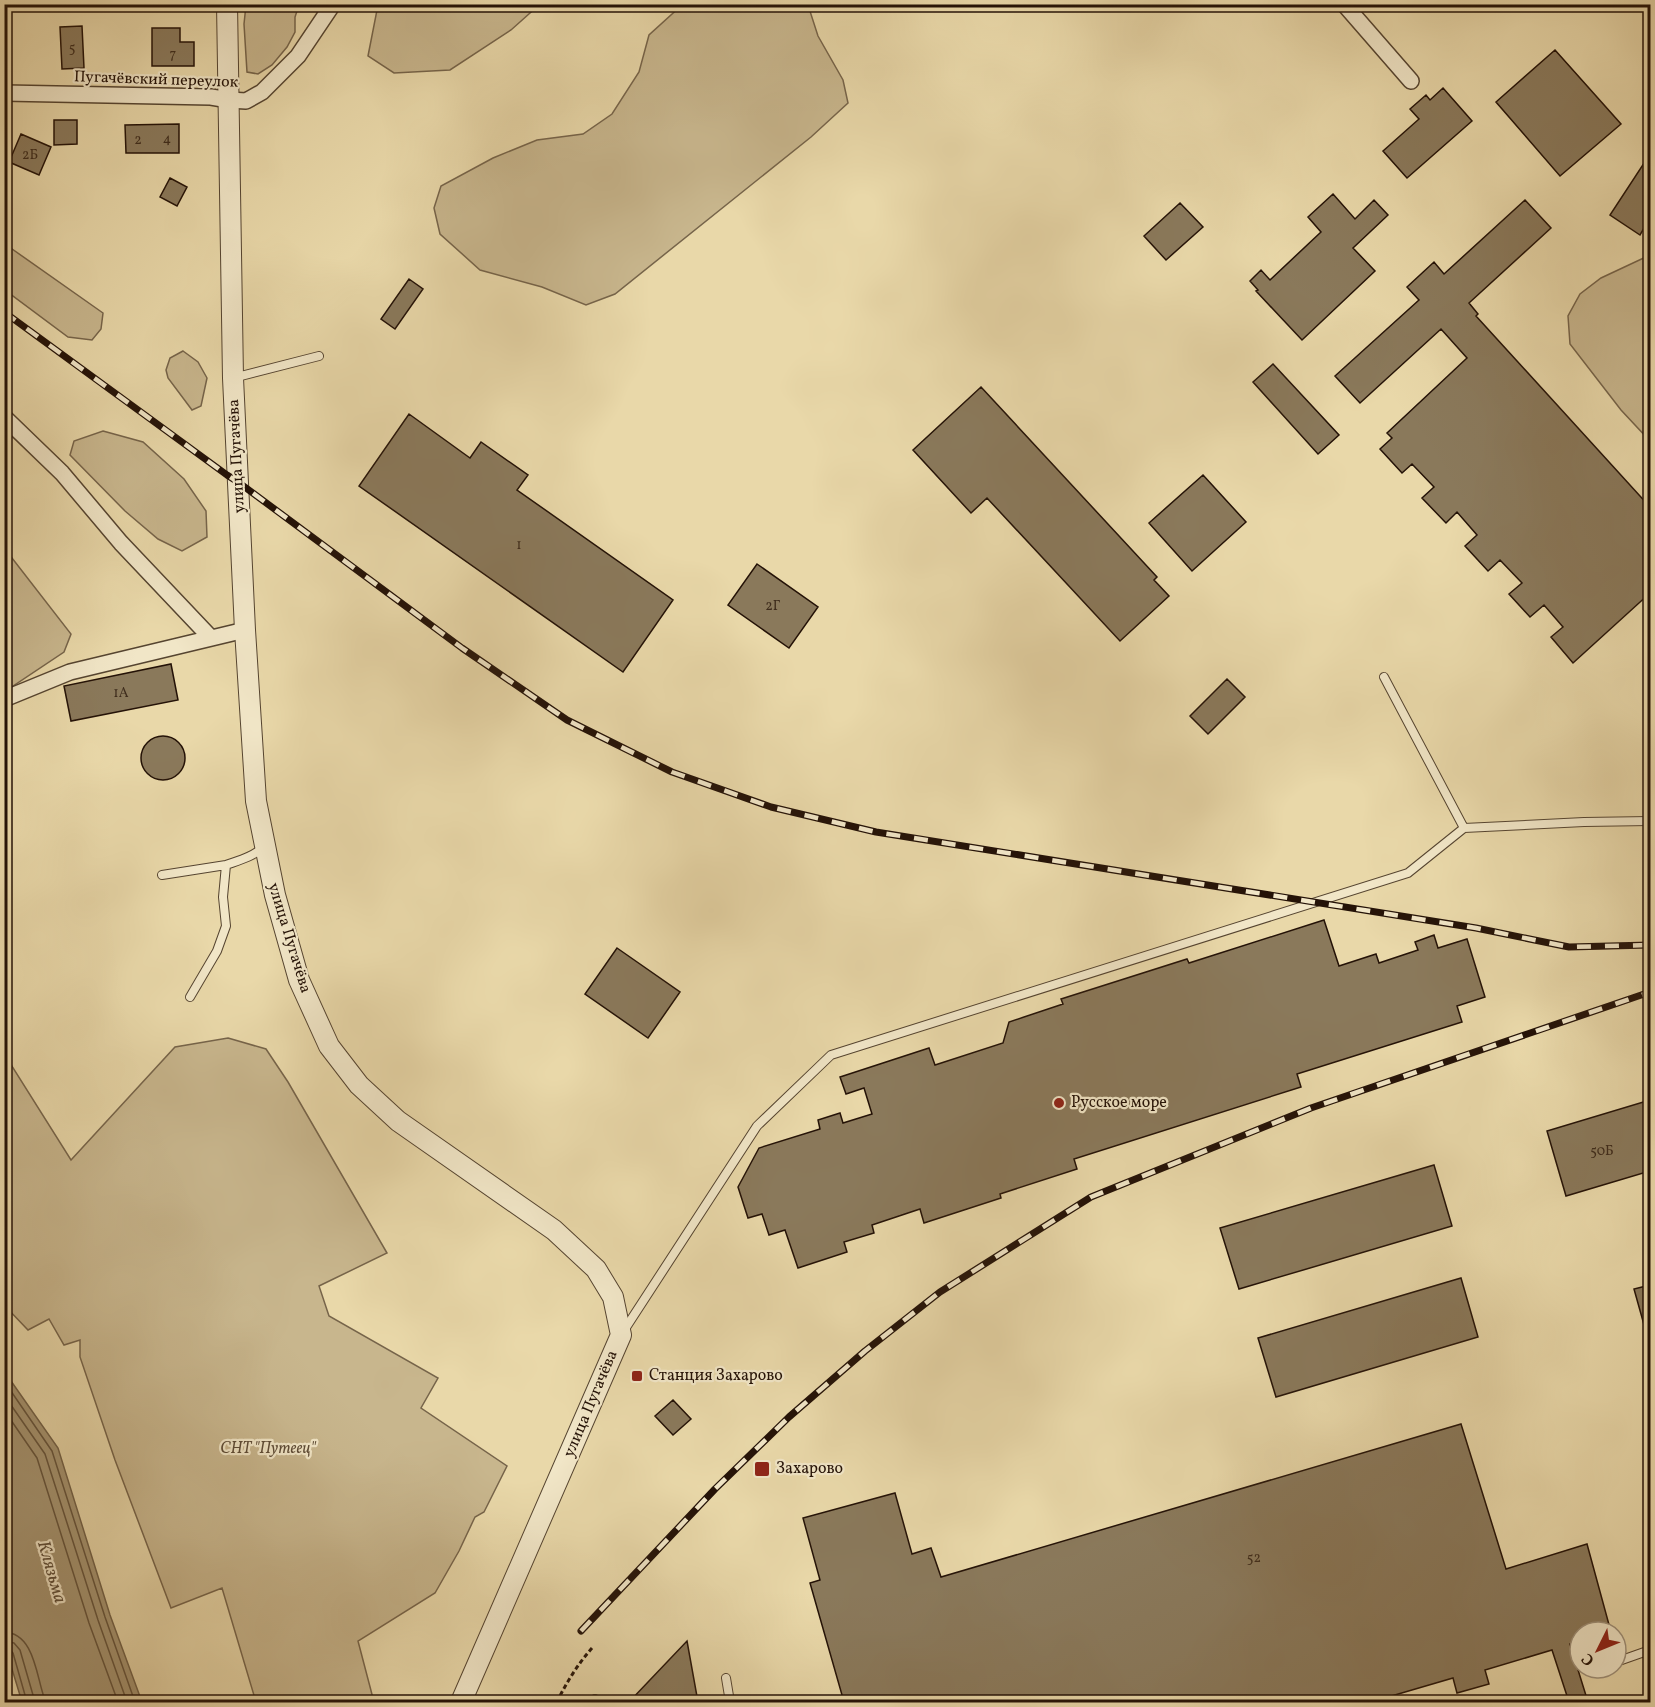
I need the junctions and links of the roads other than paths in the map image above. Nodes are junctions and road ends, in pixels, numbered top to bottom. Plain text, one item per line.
1 (227, 4) edge
2 (333, 4) edge
3 (1344, 4) edge
4 (1411, 81) dead end
5 (4, 93) edge
6 (229, 100) junction
7 (319, 356) dead end
8 (233, 378) junction
9 (4, 417) edge
10 (245, 630) junction
11 (211, 638) junction
12 (1384, 677) dead end
13 (4, 699) edge
14 (1650, 821) edge
15 (1464, 828) junction
16 (265, 846) junction
17 (226, 865) junction
18 (162, 875) dead end
19 (190, 997) dead end
20 (621, 1335) junction
21 (1650, 1650) edge
22 (1628, 1658) edge
23 (726, 1678) dead end
24 (461, 1702) edge
25 (730, 1702) edge

1 - 6 street, улица Пугачёва
2 - 6 street, Пугачёвский переулок
3 - 4 street
5 - 6 street, Пугачёвский переулок
6 - 8 street, улица Пугачёва
7 - 8 lane
8 - 10 street, улица Пугачёва
9 - 11 street
10 - 11 street
10 - 16 street, улица Пугачёва
11 - 13 street
12 - 15 lane
14 - 15 lane
15 - 20 lane
16 - 17 lane
16 - 20 street, улица Пугачёва
17 - 18 lane
17 - 19 lane
20 - 24 street, улица Пугачёва
21 - 22 lane
23 - 25 lane

